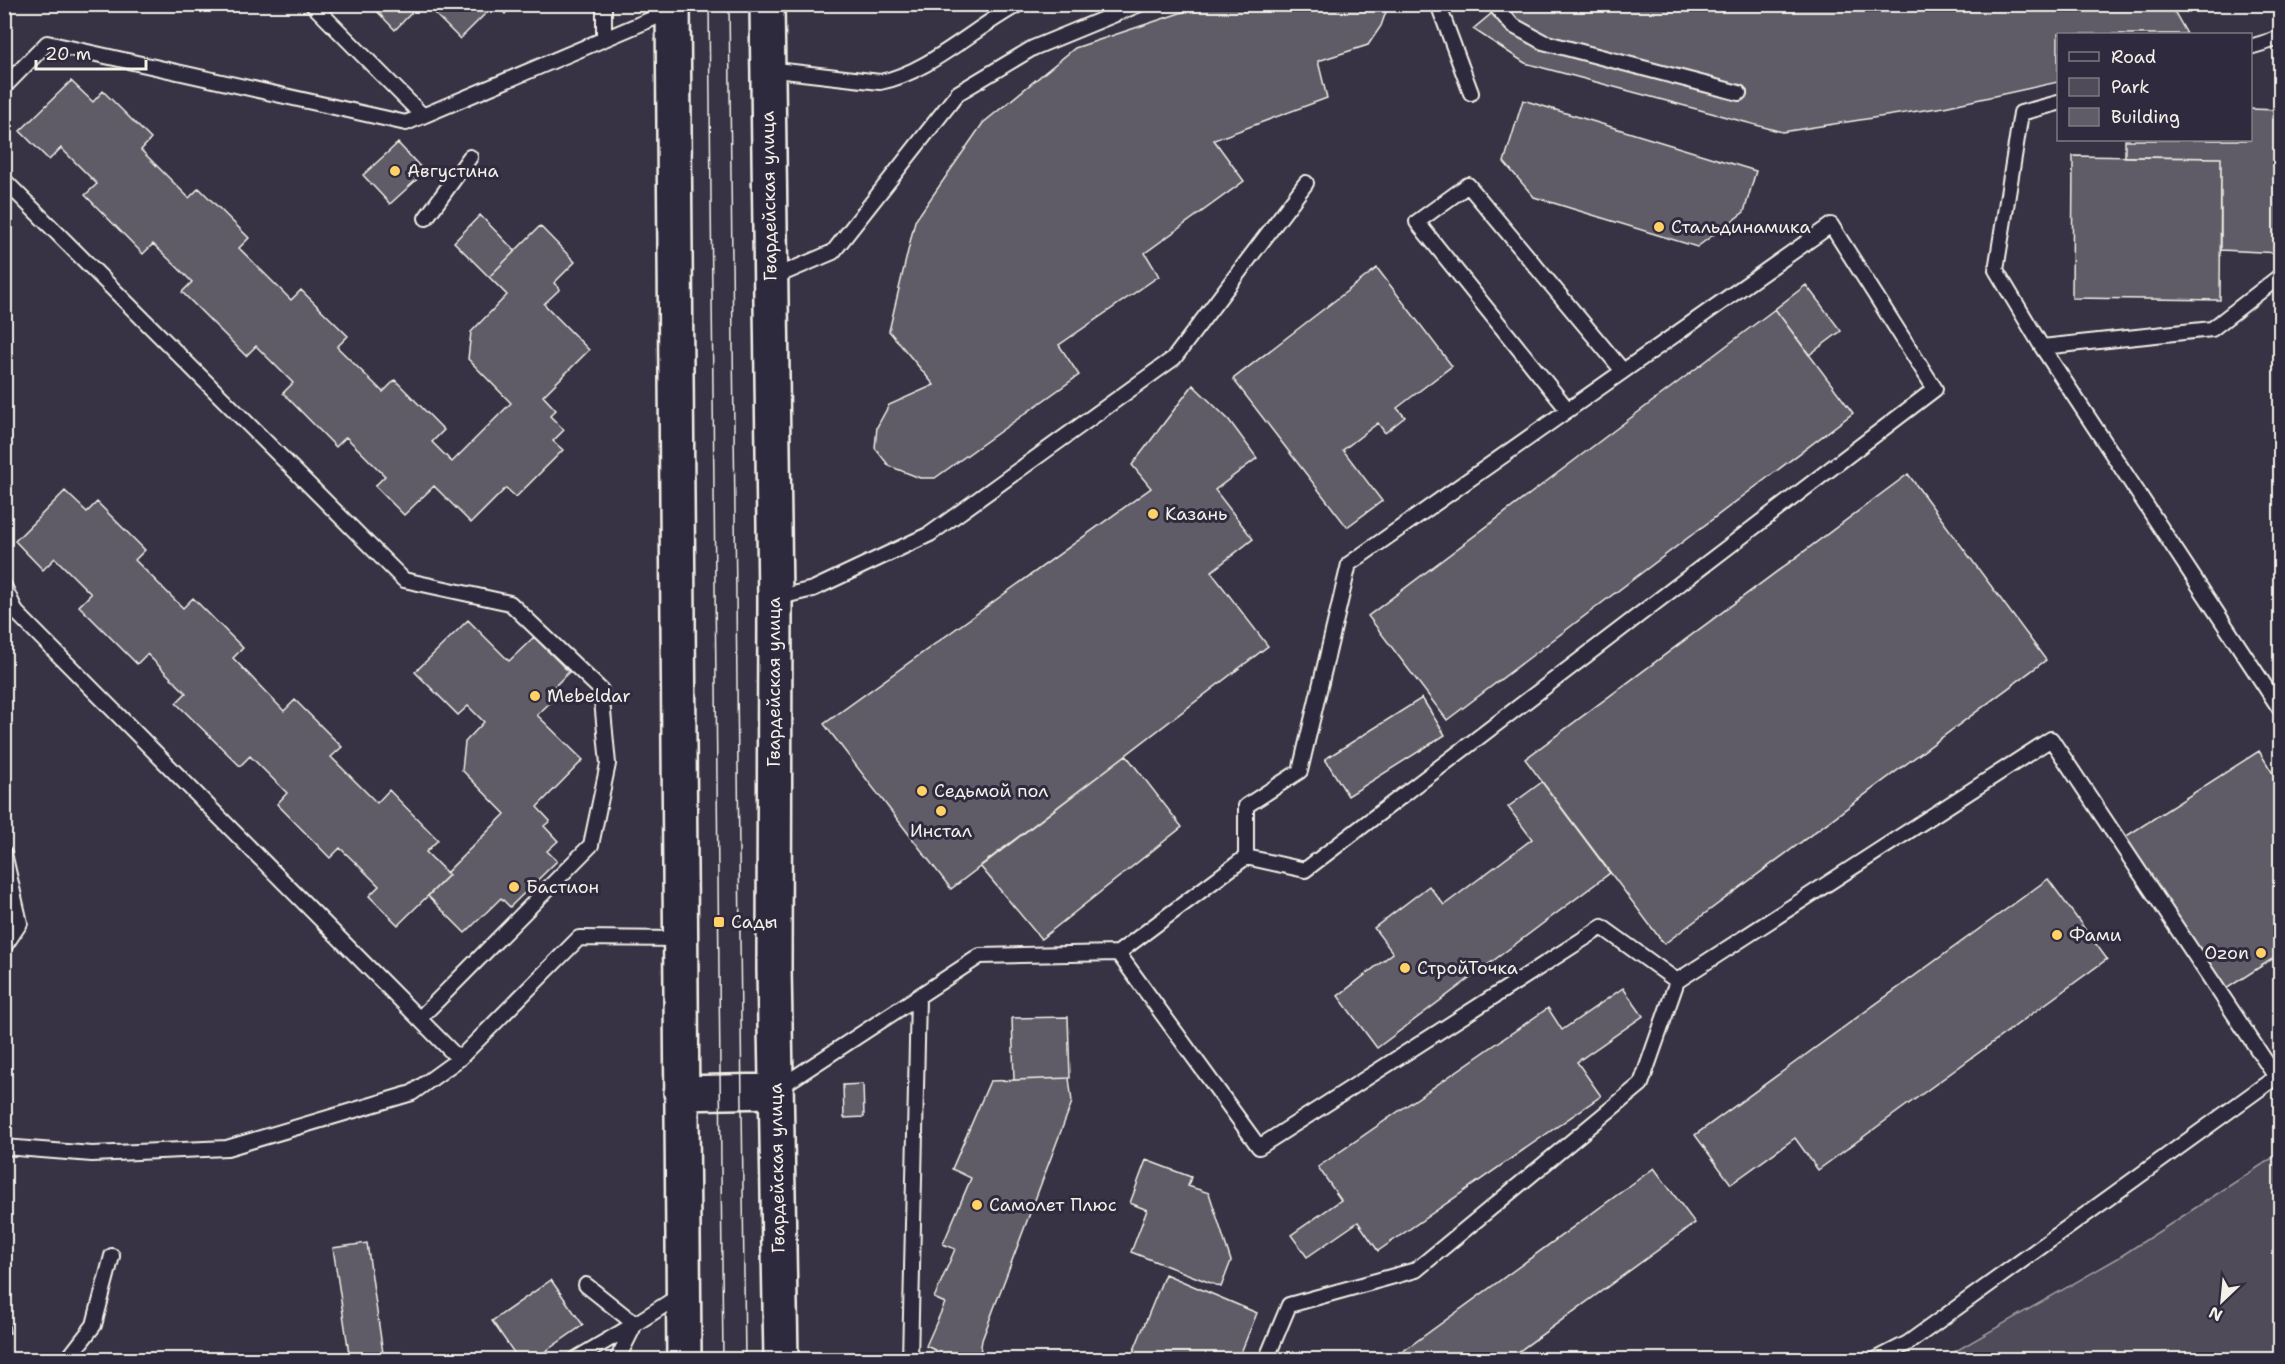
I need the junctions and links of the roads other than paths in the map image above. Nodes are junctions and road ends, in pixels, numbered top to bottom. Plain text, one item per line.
1 (312, 4) edge
2 (604, 4) edge
3 (767, 4) edge
4 (1019, 4) edge
5 (1140, 4) edge
6 (1438, 4) edge
7 (1494, 4) edge
8 (673, 7) edge
9 (2280, 38) edge
10 (604, 39) junction
11 (2252, 46) edge
12 (767, 69) junction
13 (4, 87) edge
14 (1471, 93) dead end
15 (1739, 93) dead end
16 (2057, 103) edge
17 (423, 116) junction
18 (470, 157) dead end
19 (4, 180) edge
20 (1306, 183) dead end
21 (426, 218) dead end
22 (2280, 276) edge
23 (770, 279) junction
24 (2042, 347) junction
25 (1623, 371) junction
26 (1568, 410) junction
27 (4, 586) edge
28 (775, 599) junction
29 (2280, 709) edge
30 (4, 853) edge
31 (1246, 857) junction
32 (680, 939) junction
33 (4, 947) edge
34 (1118, 953) junction
35 (1677, 981) junction
36 (918, 996) junction
37 (419, 1018) junction
38 (459, 1059) junction
39 (2278, 1076) edge
40 (776, 1090) junction
41 (681, 1093) junction
42 (4, 1147) edge
43 (112, 1256) dead end
44 (586, 1285) dead end
45 (683, 1294) junction
46 (636, 1324) junction
47 (67, 1359) edge
48 (574, 1359) edge
49 (617, 1359) edge
50 (684, 1359) edge
51 (781, 1359) edge
52 (910, 1359) edge
53 (1266, 1359) edge
54 (1875, 1359) edge

1 - 17 lane
2 - 10 lane
3 - 12 main road, Гвардейская улица
4 - 12 lane
5 - 23 lane
6 - 14 lane
7 - 15 lane
8 - 10 lane
8 - 32 main road
9 - 11 lane
10 - 17 lane
12 - 23 main road, Гвардейская улица
13 - 17 lane
16 - 24 lane
18 - 21 lane
19 - 37 lane
20 - 28 lane
22 - 24 lane
23 - 28 main road, Гвардейская улица
24 - 29 lane
25 - 26 lane
25 - 26 lane
25 - 31 lane
26 - 31 lane
27 - 37 lane
28 - 40 main road, Гвардейская улица
30 - 33 lane
31 - 34 lane
32 - 38 lane
32 - 41 main road
34 - 35 lane
34 - 36 lane
35 - 39 lane
35 - 53 lane
36 - 40 lane
36 - 52 lane
37 - 38 lane
38 - 42 lane
39 - 54 lane
40 - 41 main road
40 - 51 main road, Гвардейская улица
41 - 45 main road
43 - 47 lane
44 - 46 lane
45 - 46 lane
45 - 50 main road
46 - 48 lane
46 - 49 lane

